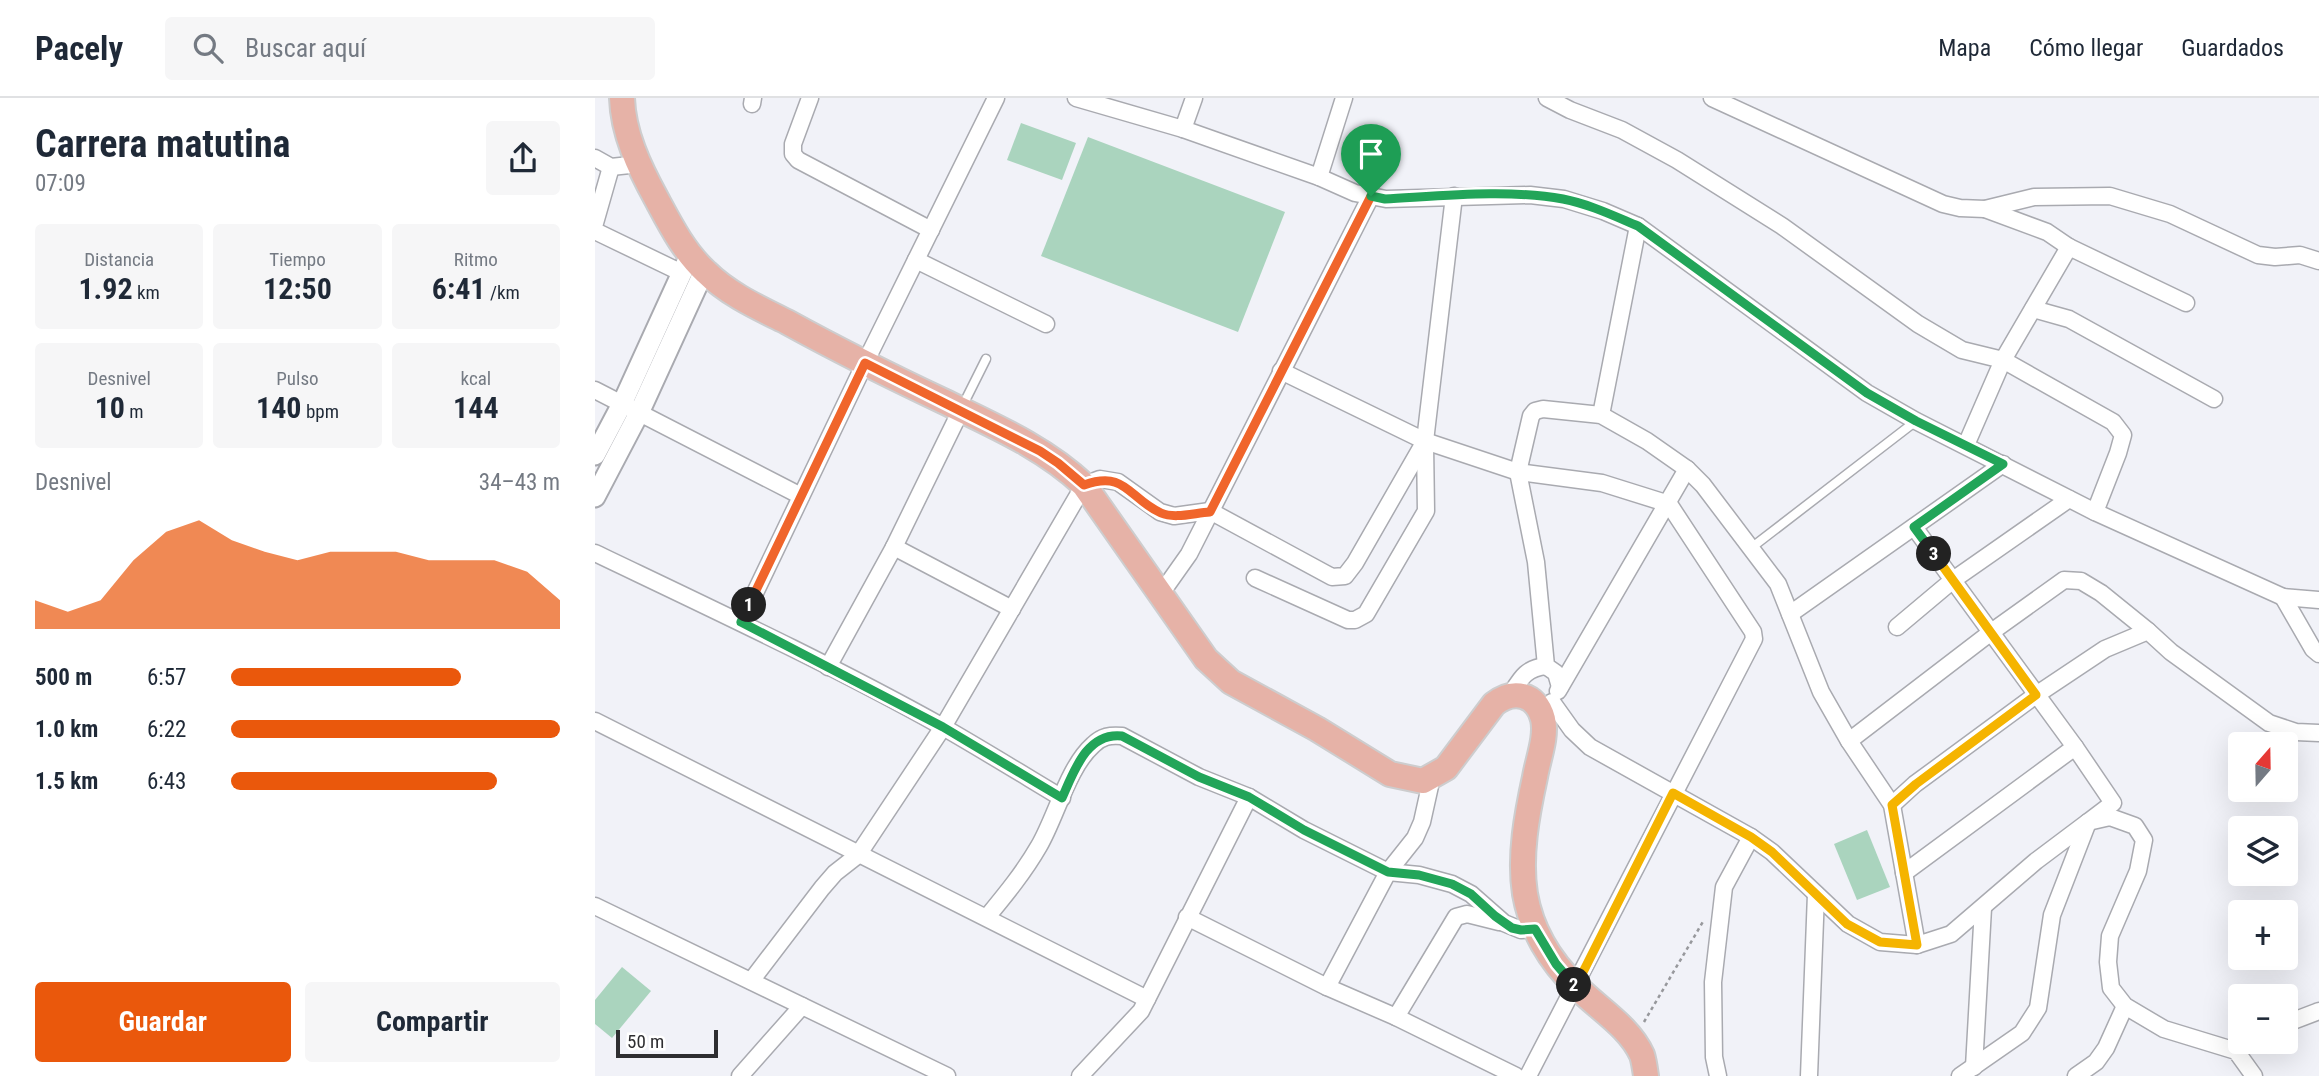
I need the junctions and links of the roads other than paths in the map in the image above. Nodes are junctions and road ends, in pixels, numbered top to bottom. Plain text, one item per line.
1 (622, 98) edge
2 (996, 98) edge
3 (1076, 98) edge
4 (1194, 98) edge
5 (1344, 98) edge
6 (1547, 98) edge
7 (1712, 98) edge
8 (809, 99) edge
9 (1184, 129) junction
10 (595, 158) edge
11 (639, 164) junction
12 (611, 167) junction
13 (1319, 177) junction
14 (1371, 196) junction
15 (1454, 196) junction
16 (1985, 209) junction
17 (595, 223) edge
18 (1638, 226) junction
19 (931, 230) junction
20 (595, 231) edge
21 (2069, 247) junction
22 (916, 260) junction
23 (2319, 261) edge
24 (692, 266) junction
25 (2186, 303) dead end
26 (2032, 309) junction
27 (1046, 324) dead end
28 (986, 359) dead end
29 (2003, 360) junction
30 (865, 363) junction
31 (1281, 371) junction
32 (595, 390) edge
33 (2214, 399) dead end
34 (630, 408) junction
35 (961, 410) junction
36 (1601, 415) junction
37 (1916, 421) junction
38 (1425, 441) junction
39 (1966, 445) junction
40 (595, 455) edge
41 (2003, 464) junction
42 (1687, 469) junction
43 (1518, 472) junction
44 (1084, 485) junction
45 (801, 496) junction
46 (595, 497) edge
47 (2069, 499) junction
48 (1669, 503) junction
49 (1210, 512) junction
50 (2095, 513) junction
51 (1914, 527) junction
52 (894, 547) junction
53 (1751, 548) junction
54 (595, 554) edge
55 (1255, 578) dead end
56 (1953, 580) junction
57 (1160, 595) junction
58 (2283, 597) junction
59 (2319, 600) edge
60 (1012, 610) junction
61 (1790, 614) junction
62 (741, 622) junction
63 (1897, 627) dead end
64 (2148, 631) junction
65 (1990, 633) junction
66 (2319, 653) edge
67 (1546, 666) junction
68 (828, 667) junction
69 (1560, 687) junction
70 (1518, 695) junction
71 (2036, 695) junction
72 (1547, 710) junction
73 (595, 721) edge
74 (943, 727) junction
75 (2319, 733) edge
76 (1849, 741) junction
77 (2075, 747) junction
78 (1432, 777) junction
79 (1673, 793) junction
80 (1249, 797) junction
81 (1062, 798) junction
82 (1892, 805) junction
83 (2088, 822) junction
84 (1751, 837) junction
85 (858, 855) junction
86 (1388, 872) junction
87 (1904, 873) junction
88 (1816, 894) junction
89 (595, 906) edge
90 (1983, 908) junction
91 (987, 917) junction
92 (1187, 917) junction
93 (1504, 923) junction
94 (1535, 929) junction
95 (1917, 945) junction
96 (751, 981) junction
97 (1576, 986) junction
98 (1327, 987) junction
99 (1147, 999) junction
100 (802, 1006) junction
101 (2125, 1006) junction
102 (2319, 1011) edge
103 (1396, 1017) junction
104 (2298, 1019) edge
105 (2228, 1049) edge
106 (2238, 1054) edge
107 (1967, 1072) edge
108 (740, 1076) edge
109 (947, 1076) edge
110 (1080, 1076) edge
111 (1516, 1076) edge
112 (1528, 1076) edge
113 (1646, 1076) edge
114 (1718, 1076) edge
115 (1809, 1076) edge
116 (2076, 1076) edge
117 (2254, 1076) edge

1 - 11 main road
2 - 19 street
3 - 9 street
4 - 9 street
5 - 13 street
6 - 29 street
7 - 16 street
8 - 19 street
9 - 13 street
10 - 12 street
11 - 12 street
11 - 24 main road
12 - 17 street
13 - 14 street
14 - 15 street
14 - 31 street
15 - 18 street
15 - 38 street
16 - 21 street
16 - 23 street
18 - 36 street
18 - 37 street
19 - 22 street
20 - 24 street
21 - 25 street
21 - 26 street
22 - 27 street
22 - 30 street
24 - 30 main road
24 - 34 street
26 - 29 street
26 - 33 street
28 - 35 lane
29 - 39 street
29 - 50 street
30 - 35 main road
30 - 45 street
31 - 38 street
31 - 49 street
32 - 34 street
34 - 40 street
34 - 45 street
34 - 46 street
35 - 44 main road
35 - 52 street
36 - 42 street
36 - 43 street
37 - 39 street
37 - 53 lane
38 - 43 street
38 - 49 street
38 - 55 street
39 - 41 street
41 - 47 street
41 - 51 street
42 - 48 street
42 - 53 street
43 - 48 street
43 - 67 street
44 - 49 street
44 - 57 main road
44 - 60 street
45 - 62 street
47 - 50 street
47 - 56 street
48 - 69 street
48 - 79 street
49 - 57 street
50 - 58 street
51 - 56 street
51 - 61 street
52 - 60 street
52 - 68 street
53 - 61 street
54 - 62 street
56 - 63 street
56 - 65 street
57 - 78 main road
58 - 59 street
58 - 66 street
60 - 74 street
61 - 76 street
62 - 68 street
64 - 65 street
64 - 71 street
64 - 75 street
65 - 71 street
65 - 76 street
67 - 69 street
67 - 70 street
68 - 74 street
69 - 72 street
70 - 72 main road
70 - 78 main road
71 - 77 street
71 - 82 street
72 - 79 street
72 - 94 main road
73 - 85 street
74 - 81 street
74 - 85 street
76 - 82 street
77 - 83 street
77 - 87 street
78 - 86 street
79 - 84 street
79 - 97 street
80 - 81 street
80 - 86 street
80 - 92 street
81 - 91 street
82 - 87 street
83 - 90 street
83 - 101 street
83 - 107 street
84 - 88 street
84 - 114 street
85 - 91 street
85 - 96 street
86 - 93 street
86 - 98 street
87 - 95 street
88 - 95 street
88 - 115 street
89 - 96 street
90 - 95 street
90 - 107 street
91 - 99 street
92 - 98 street
92 - 99 street
93 - 94 street
93 - 103 street
94 - 97 main road
96 - 100 street
97 - 112 street
97 - 113 main road
98 - 103 street
99 - 110 street
100 - 108 street
100 - 109 street
101 - 105 street
101 - 116 street
102 - 104 street
103 - 111 street
106 - 117 street

